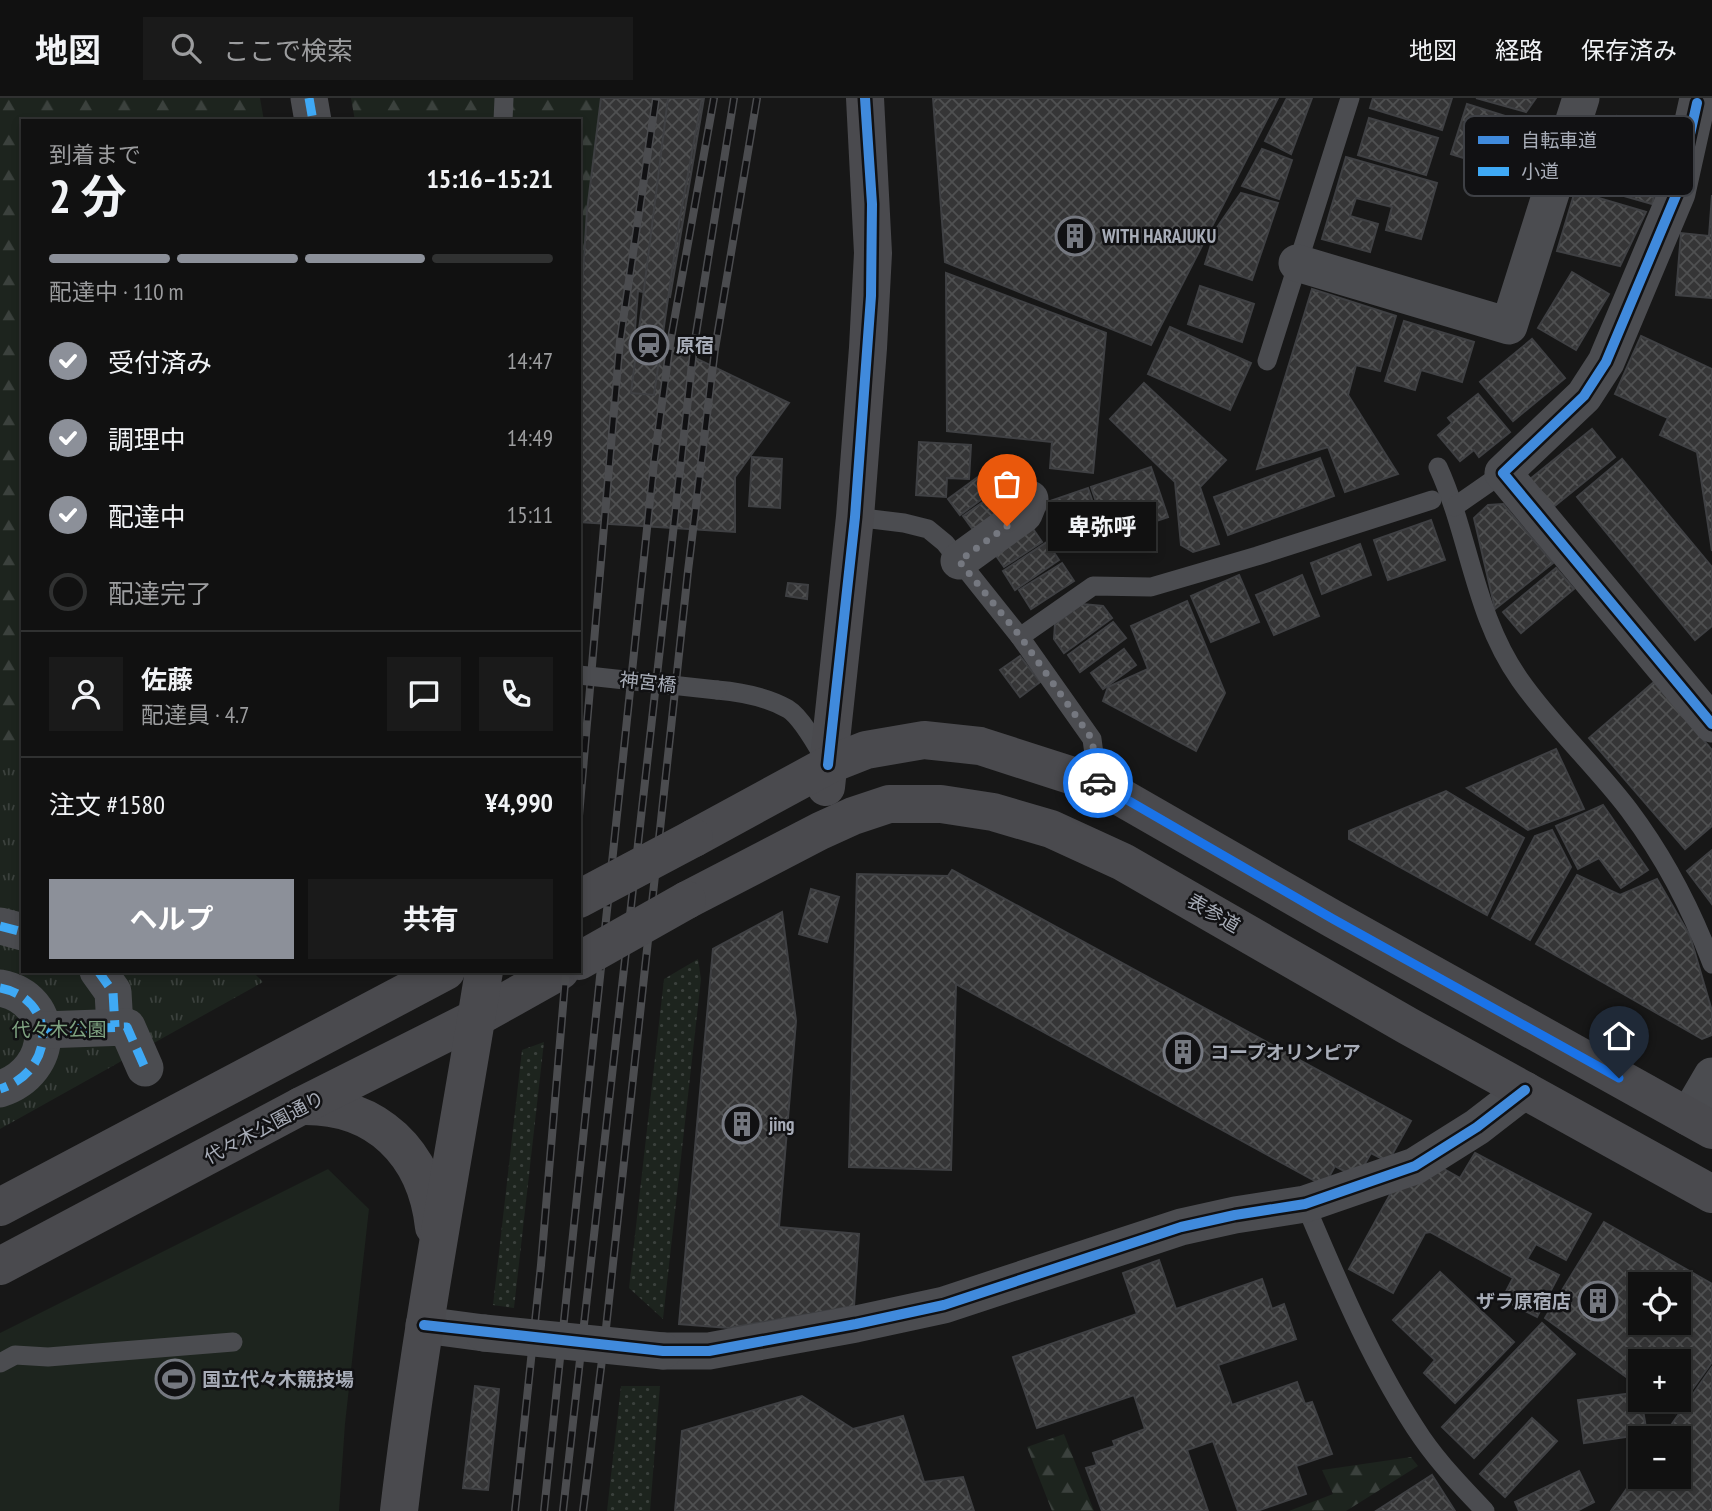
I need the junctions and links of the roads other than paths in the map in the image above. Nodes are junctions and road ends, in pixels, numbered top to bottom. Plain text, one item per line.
1 (309, 98) edge
2 (504, 98) edge
3 (865, 98) edge
4 (1350, 98) edge
5 (1581, 98) edge
6 (1575, 116) edge
7 (313, 119) edge
8 (503, 119) edge
9 (1550, 196) edge
10 (1676, 196) edge
11 (1297, 264) junction
12 (1267, 361) dead end
13 (1438, 467) dead end
14 (1503, 473) junction
15 (1030, 499) dead end
16 (1432, 500) dead end
17 (1454, 507) junction
18 (855, 517) junction
19 (959, 561) junction
20 (1020, 636) junction
21 (581, 675) edge
22 (1712, 724) edge
23 (828, 765) junction
24 (1098, 784) junction
25 (820, 831) junction
26 (581, 898) edge
27 (0, 926) edge
28 (21, 931) edge
29 (581, 960) edge
30 (1712, 964) edge
31 (99, 973) edge
32 (442, 973) edge
33 (484, 973) edge
34 (544, 980) edge
35 (0, 988) edge
36 (476, 1018) junction
37 (116, 1027) junction
38 (43, 1030) junction
39 (145, 1068) dead end
40 (1712, 1076) edge
41 (0, 1088) edge
42 (1525, 1090) junction
43 (301, 1106) junction
44 (1700, 1124) edge
45 (1712, 1194) edge
46 (1305, 1204) junction
47 (0, 1207) edge
48 (435, 1250) junction
49 (0, 1266) edge
50 (424, 1325) junction
51 (233, 1342) dead end
52 (0, 1363) edge
53 (399, 1511) edge
54 (1485, 1511) edge

1 - 7 street
2 - 8 lane
3 - 18 main road
4 - 11 lane
5 - 6 street
9 - 11 street
10 - 14 street
11 - 12 lane
13 - 17 lane
14 - 17 lane
14 - 22 street
15 - 19 street
16 - 20 lane
17 - 30 lane
18 - 19 lane
18 - 23 main road
19 - 20 lane
20 - 24 lane
21 - 23 lane, 神宮橋, bridge
23 - 24 main road
23 - 25 main road
23 - 26 main road, bridge
24 - 44 main road
25 - 29 main road, 表参道, bridge
25 - 42 main road, 表参道
27 - 28 street
31 - 37 street
32 - 47 main road
33 - 36 main road
34 - 36 main road, 代々木公園通り
35 - 38 street
36 - 43 main road, 代々木公園通り
36 - 48 main road
37 - 38 street
37 - 39 street
38 - 41 street
40 - 44 street
42 - 45 main road, 表参道
42 - 46 street
43 - 48 main road
43 - 49 main road, 代々木公園通り
46 - 50 street, bridge
46 - 54 lane
48 - 50 main road
50 - 53 main road
51 - 52 lane

